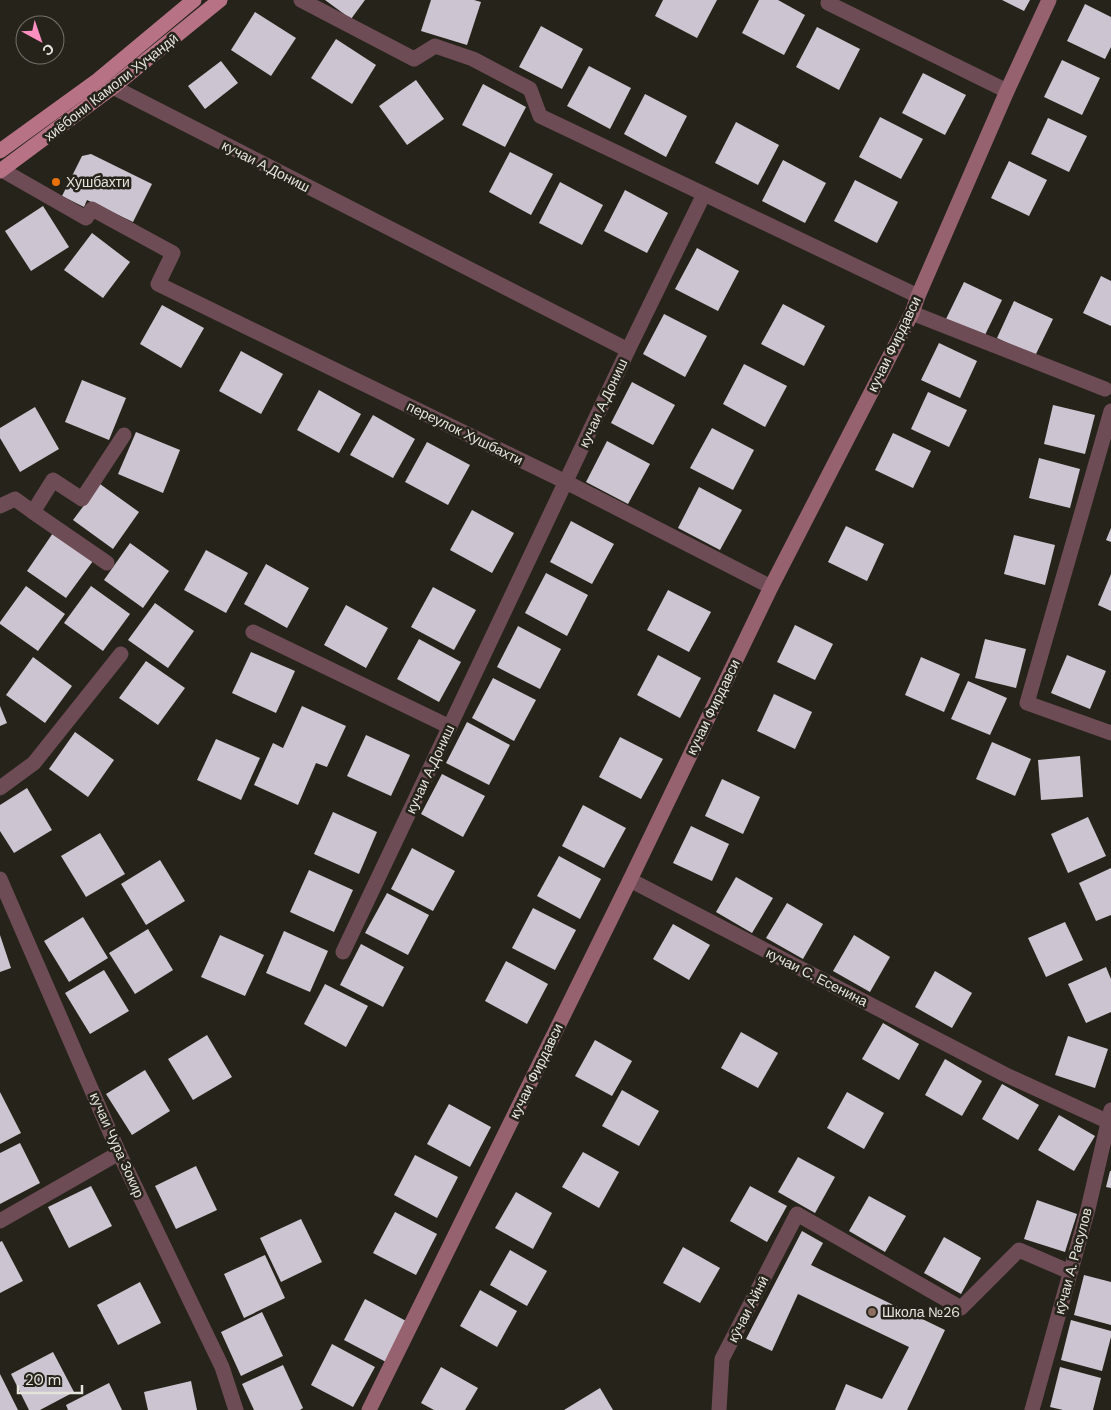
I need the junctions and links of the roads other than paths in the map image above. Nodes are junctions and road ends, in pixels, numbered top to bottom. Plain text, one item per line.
1 (194, 0) edge
2 (220, 0) edge
3 (301, 0) edge
4 (1050, 0) edge
5 (828, 3) dead end
6 (113, 87) junction
7 (1007, 91) junction
8 (0, 151) edge
9 (1, 171) edge
10 (704, 194) junction
11 (918, 296) junction
12 (912, 314) junction
13 (628, 350) junction
14 (1105, 389) dead end
15 (1111, 411) edge
16 (124, 435) dead end
17 (566, 482) junction
18 (0, 506) edge
19 (33, 512) junction
20 (107, 563) dead end
21 (771, 587) junction
22 (253, 632) dead end
23 (121, 654) dead end
24 (450, 726) junction
25 (1111, 733) edge
26 (0, 788) edge
27 (0, 879) edge
28 (630, 880) junction
29 (343, 952) dead end
30 (1110, 1119) edge
31 (119, 1152) junction
32 (0, 1221) edge
33 (1070, 1272) junction
34 (236, 1410) edge
35 (369, 1410) edge
36 (719, 1410) edge
37 (1032, 1410) edge

1 - 8 main road, хиёбони Камоли Хуҷандӣ
2 - 6 main road, хиёбони Камоли Хуҷандӣ
3 - 10 street
4 - 7 street, кучаи Фирдавси
5 - 7 street
6 - 9 main road, хиёбони Камоли Хуҷандӣ
6 - 13 street, кучаи А.Дониш
7 - 11 street, кучаи Фирдавси
9 - 17 street, переулок Хушбахти
10 - 11 street
10 - 13 street
11 - 12 street, кучаи Фирдавси
12 - 14 street
12 - 21 street, кучаи Фирдавси
13 - 17 street, кучаи А.Дониш
15 - 25 street
16 - 19 street
17 - 21 street, переулок Хушбахти
17 - 24 street, кучаи А.Дониш
18 - 19 street
19 - 20 street
21 - 28 street, кучаи Фирдавси
22 - 24 street
23 - 26 street
24 - 29 street, кучаи А.Дониш
27 - 31 street, кучаи Чура Зокир
28 - 30 street, кучаи С. Есенина
28 - 35 street, кучаи Фирдавси
30 - 33 street, кӯчаи А. Расулов
31 - 32 street
31 - 34 street, кучаи Чура Зокир
33 - 36 street, кӯчаи Айнӣ
33 - 37 street, кӯчаи А. Расулов

